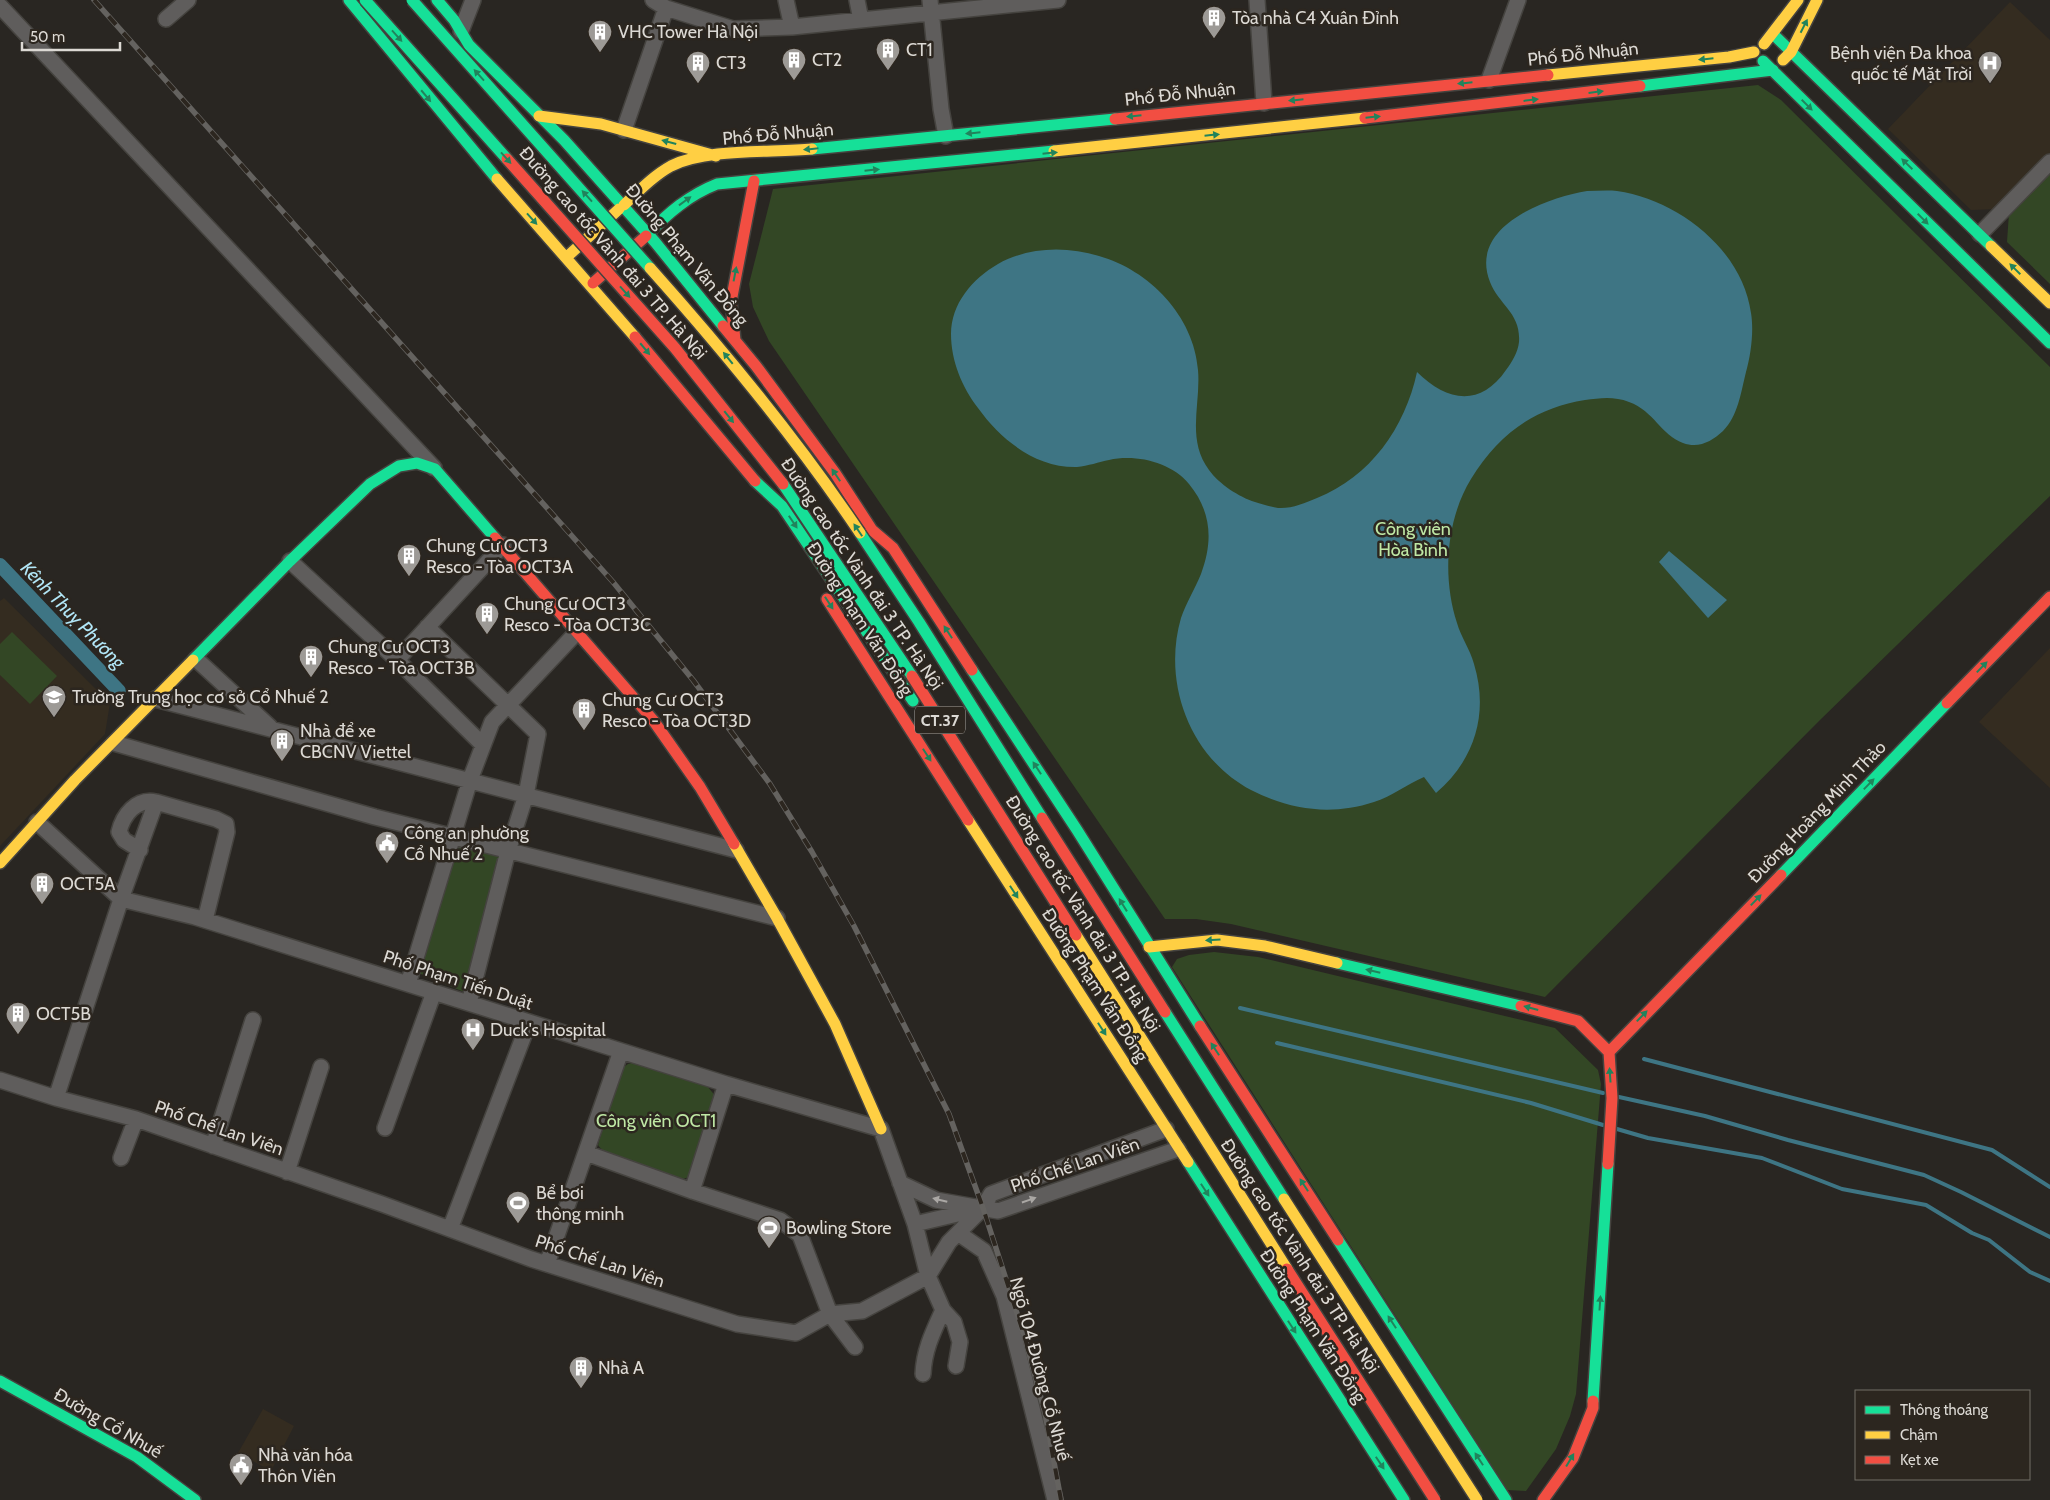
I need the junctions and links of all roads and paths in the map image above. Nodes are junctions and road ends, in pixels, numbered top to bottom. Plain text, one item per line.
1 (188, 0) edge
2 (365, 0) edge
3 (412, 0) edge
4 (417, 0) edge
5 (437, 0) edge
6 (473, 0) edge
7 (786, 0) edge
8 (857, 0) edge
9 (1058, 0) edge
10 (1258, 0) edge
11 (1518, 0) edge
12 (1798, 0) edge
13 (1817, 0) edge
14 (348, 1) edge
15 (1012, 2) edge
16 (660, 4) edge
17 (0, 6) edge
18 (930, 6) edge
19 (166, 19) dead end
20 (862, 20) junction
21 (792, 27) junction
22 (461, 32) junction
23 (1773, 34) junction
24 (469, 45) junction
25 (1754, 52) junction
26 (1791, 52) junction
27 (1772, 70) junction
28 (1489, 80) junction
29 (1264, 103) junction
30 (1345, 108) junction
31 (539, 116) junction
32 (624, 130) junction
33 (946, 136) junction
34 (716, 156) junction
35 (2050, 162) edge
36 (754, 181) junction
37 (624, 205) junction
38 (648, 234) junction
39 (1970, 245) junction
40 (566, 257) junction
41 (591, 285) junction
42 (2050, 303) edge
43 (735, 340) junction
44 (2050, 343) edge
45 (435, 469) junction
46 (760, 486) junction
47 (773, 515) dead end
48 (872, 530) junction
49 (503, 546) junction
50 (290, 561) junction
51 (821, 590) dead end
52 (2050, 597) edge
53 (427, 628) junction
54 (577, 632) junction
55 (196, 658) junction
56 (397, 660) junction
57 (155, 699) junction
58 (508, 703) junction
59 (272, 729) junction
60 (114, 743) junction
61 (483, 745) junction
62 (470, 780) junction
63 (526, 795) junction
64 (156, 802) junction
65 (37, 822) junction
66 (453, 836) junction
67 (140, 850) junction
68 (736, 850) junction
69 (508, 851) junction
70 (0, 864) edge
71 (121, 899) junction
72 (777, 918) junction
73 (205, 920) junction
74 (1149, 947) junction
75 (408, 984) junction
76 (434, 992) junction
77 (469, 1003) junction
78 (253, 1020) dead end
79 (529, 1022) junction
80 (621, 1051) junction
81 (1609, 1052) junction
82 (321, 1067) dead end
83 (0, 1080) edge
84 (726, 1084) junction
85 (56, 1098) junction
86 (136, 1119) junction
87 (385, 1128) dead end
88 (881, 1129) junction
89 (1166, 1129) junction
90 (213, 1146) junction
91 (1178, 1148) junction
92 (586, 1152) junction
93 (121, 1158) dead end
94 (286, 1172) junction
95 (900, 1182) junction
96 (692, 1191) junction
97 (983, 1208) junction
98 (915, 1224) junction
99 (450, 1229) junction
100 (958, 1233) junction
101 (547, 1264) junction
102 (928, 1276) junction
103 (943, 1310) junction
104 (830, 1314) junction
105 (855, 1347) dead end
106 (956, 1366) dead end
107 (923, 1374) dead end
108 (0, 1381) edge
109 (195, 1500) edge
110 (1055, 1500) edge
111 (1404, 1500) edge
112 (1429, 1500) edge
113 (1435, 1500) edge
114 (1477, 1500) edge
115 (1482, 1500) edge
116 (1506, 1500) edge
117 (1543, 1500) edge

1 - 19 street
2 -> 113 main road, Đường cao tốc Vành đai 3 TP. Hà Nội / CT.37, bridge
114 -> 3 main road, Đường cao tốc Vành đai 3 TP. Hà Nội / CT.37, bridge
4 - 24 main road, Đường Phạm Văn Đồng
5 - 22 main road, Đường Phạm Văn Đồng
6 - 22 street
7 - 21 street
8 - 20 street
9 - 15 street
10 - 29 street
11 - 28 street
12 - 23 main road
26 -> 13 main road
14 -> 40 main road, Đường Phạm Văn Đồng
15 - 18 street
16 - 21 street
16 - 32 street
17 - 45 street
18 - 20 street
18 - 33 street
20 - 21 street
22 - 24 main road, Đường Phạm Văn Đồng
23 - 25 main road
23 - 26 main road
24 - 31 main road, Đường Phạm Văn Đồng
25 - 27 main road
25 -> 28 main road, Phố Đỗ Nhuận
26 - 27 main road
39 -> 26 main road
30 -> 27 main road, Phố Đỗ Nhuận
27 -> 39 main road
28 -> 30 main road, Phố Đỗ Nhuận
30 -> 29 main road, Phố Đỗ Nhuận
29 -> 33 main road, Phố Đỗ Nhuận
36 -> 30 main road, Phố Đỗ Nhuận
31 - 32 main road
31 - 37 main road, Đường Phạm Văn Đồng
34 -> 32 main road
33 -> 34 main road, Phố Đỗ Nhuận
34 - 37 main road, Phố Đỗ Nhuận
35 - 39 street
38 -> 36 main road, Phố Đỗ Nhuận
43 -> 36 main road
37 - 38 main road, Đường Phạm Văn Đồng
37 - 40 main road, Phố Đỗ Nhuận
38 - 41 main road, Phố Đỗ Nhuận
38 - 43 main road, Đường Phạm Văn Đồng
42 -> 39 main road
39 - 44 main road
40 - 41 main road, Đường Phạm Văn Đồng
41 -> 46 main road, Đường Phạm Văn Đồng
48 -> 43 main road, Đường Phạm Văn Đồng
45 - 49 main road
45 - 50 main road
46 - 47 main road, Đường Phạm Văn Đồng
46 -> 112 main road, Đường Phạm Văn Đồng
74 -> 48 main road, Đường Phạm Văn Đồng
48 - 115 main road, Đường Phạm Văn Đồng
49 - 53 street
49 - 54 main road
50 - 55 main road
50 - 56 street
51 -> 89 main road, Đường Phạm Văn Đồng
81 -> 52 main road, Đường Hoàng Minh Thảo
53 - 56 street
53 - 58 street
54 - 58 street
54 - 68 main road
55 - 57 main road
55 - 59 street
56 - 61 street
57 - 59 street
57 - 60 main road
58 - 61 street
58 - 63 street
59 - 62 street
60 - 65 main road
60 - 66 street
61 - 62 street
62 - 63 street
62 - 66 street
63 - 68 street
63 - 69 street
64 - 67 street
64 - 67 street
64 - 73 street
65 - 70 main road
65 - 71 street, Phố Phạm Tiến Duật
66 - 69 street
66 - 75 street
67 - 71 street
68 - 72 main road
69 - 72 street
69 - 77 street
71 - 73 street, Phố Phạm Tiến Duật
71 - 85 street
72 - 88 main road
73 - 75 street, Phố Phạm Tiến Duật
81 -> 74 main road
116 -> 74 main road, Đường Phạm Văn Đồng
75 - 76 street, Phố Phạm Tiến Duật
76 - 77 street, Phố Phạm Tiến Duật
76 - 87 street
77 - 79 street, Phố Phạm Tiến Duật
78 - 90 street
79 - 80 street, Phố Phạm Tiến Duật
79 - 99 street
80 - 84 street, Phố Phạm Tiến Duật
80 - 92 street
117 -> 81 main road
82 - 94 street
83 - 85 street, Phố Chế Lan Viên
84 - 88 street, Phố Phạm Tiến Duật
84 - 96 street
85 - 86 street, Phố Chế Lan Viên
86 - 90 street, Phố Chế Lan Viên
86 - 93 street
88 - 95 street
89 - 91 main road, Đường Phạm Văn Đồng
89 - 97 street, Phố Chế Lan Viên
90 - 94 street, Phố Chế Lan Viên
97 -> 91 street, Phố Chế Lan Viên
91 -> 111 main road, Đường Phạm Văn Đồng
92 - 96 street
92 - 101 street
94 - 99 street, Phố Chế Lan Viên
97 -> 95 street
95 - 98 street
96 - 104 street
97 - 98 street, Phố Chế Lan Viên
97 - 100 street
98 - 102 street
99 - 101 street, Phố Chế Lan Viên
100 - 102 street
100 - 110 street, Ngõ 104 Đường Cổ Nhuế
101 - 104 street, Phố Chế Lan Viên
102 - 103 street
102 - 104 street, Phố Chế Lan Viên
103 - 106 street
103 - 107 street
104 - 105 street
108 - 109 main road, Đường Cổ Nhuế

